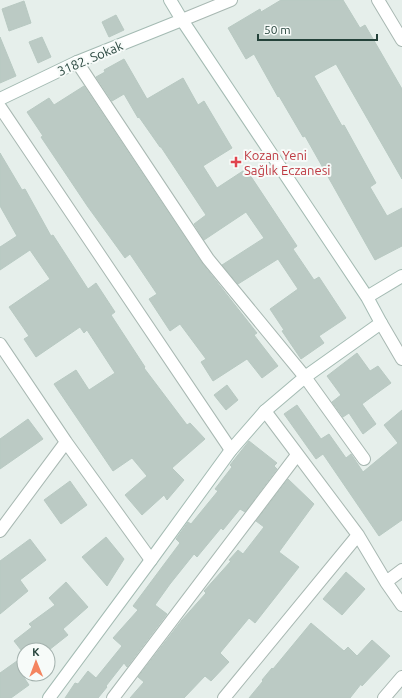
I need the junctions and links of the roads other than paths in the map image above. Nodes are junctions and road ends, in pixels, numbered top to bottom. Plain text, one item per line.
1 (170, 0) edge
2 (231, 0) edge
3 (378, 0) edge
4 (182, 20) junction
5 (402, 40) edge
6 (77, 62) junction
7 (0, 99) edge
8 (0, 107) edge
9 (402, 276) edge
10 (367, 297) junction
11 (381, 323) junction
12 (0, 344) edge
13 (402, 359) edge
14 (304, 377) junction
15 (265, 411) junction
16 (66, 442) junction
17 (231, 450) junction
18 (297, 455) junction
19 (364, 459) dead end
20 (0, 531) edge
21 (358, 535) junction
22 (152, 560) junction
23 (402, 570) edge
24 (386, 582) junction
25 (402, 605) edge
26 (402, 677) edge
27 (48, 698) edge
28 (113, 698) edge
29 (224, 698) edge
30 (384, 698) edge

1 - 4 street
2 - 4 street, 3182. Sokak
3 - 5 street
4 - 6 street, 3182. Sokak
4 - 10 street
6 - 7 street, 3182. Sokak
6 - 14 street
8 - 17 street
9 - 10 street
10 - 11 street
11 - 13 street
11 - 14 street
12 - 16 street
14 - 15 street
14 - 19 street
15 - 17 street
15 - 18 street
16 - 20 street
16 - 22 street
17 - 22 street
18 - 21 street
18 - 28 street
21 - 24 street
21 - 29 street
22 - 27 street
23 - 24 street
24 - 25 street
26 - 30 street

